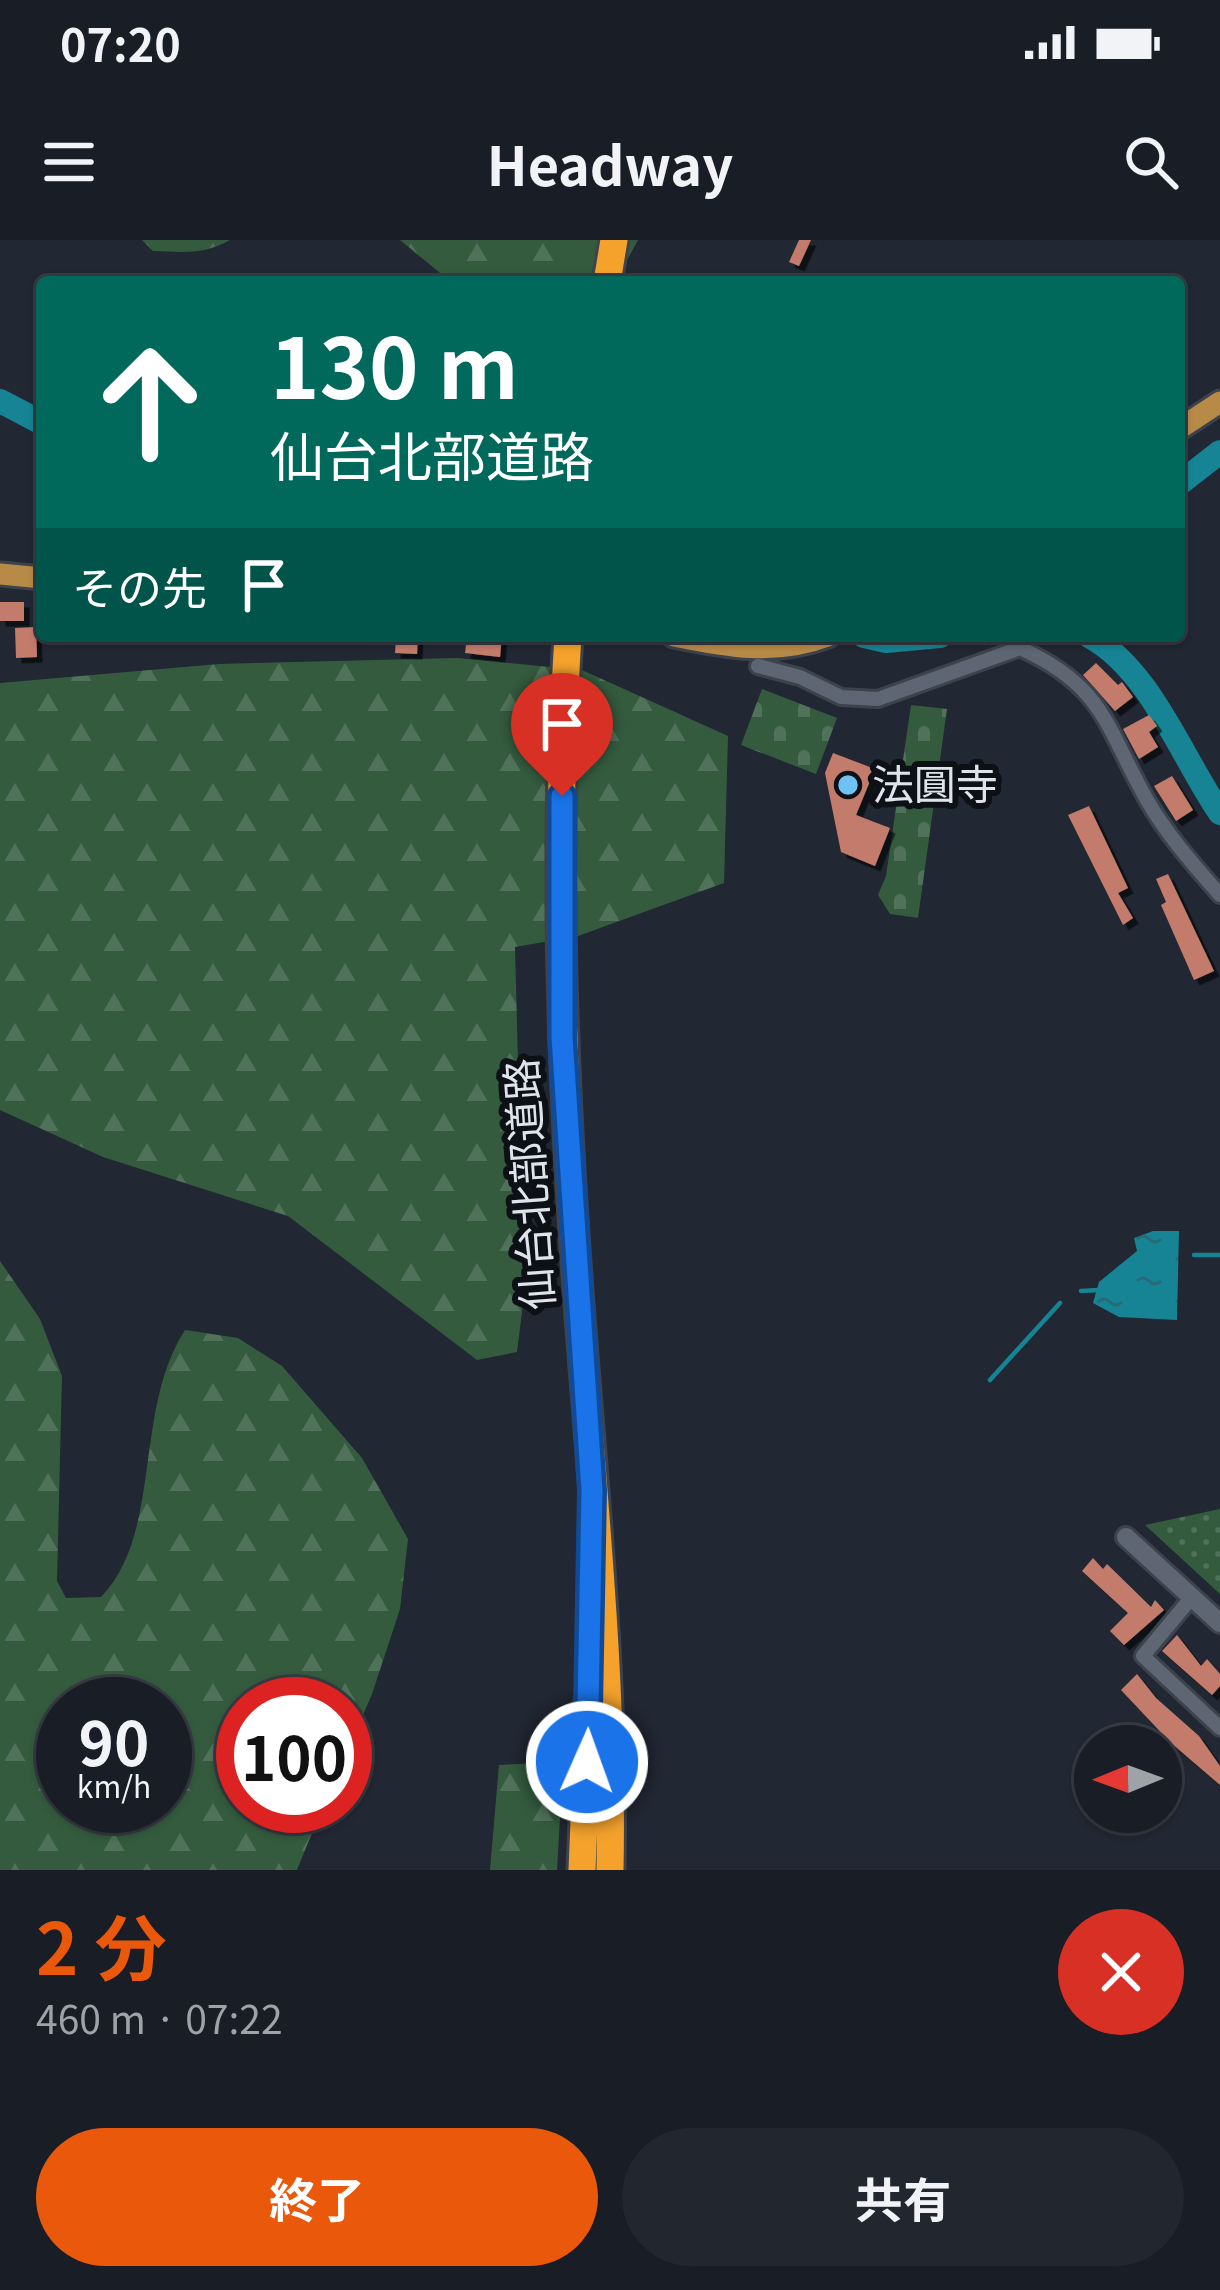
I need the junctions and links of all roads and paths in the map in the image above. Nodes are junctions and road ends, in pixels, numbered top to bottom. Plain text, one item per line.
1 (614, 240) edge
2 (608, 276) edge
3 (1220, 402) edge
4 (1185, 425) edge
5 (0, 574) edge
6 (36, 577) edge
7 (568, 642) edge
8 (707, 642) edge
9 (809, 642) edge
10 (1016, 642) edge
11 (758, 667) dead end
12 (1220, 896) edge
13 (592, 1490) junction
14 (1126, 1538) dead end
15 (1192, 1597) junction
16 (1220, 1623) edge
17 (1220, 1728) edge
18 (582, 1870) edge
19 (610, 1870) edge

1 - 2 highway
3 - 4 main road
5 - 6 main road
7 - 13 highway, 仙台北部道路
8 - 9 main road
10 - 11 street
10 - 12 street
13 - 18 highway
13 - 19 highway, 仙台北部道路
14 - 15 street
15 - 16 street
15 - 17 street

